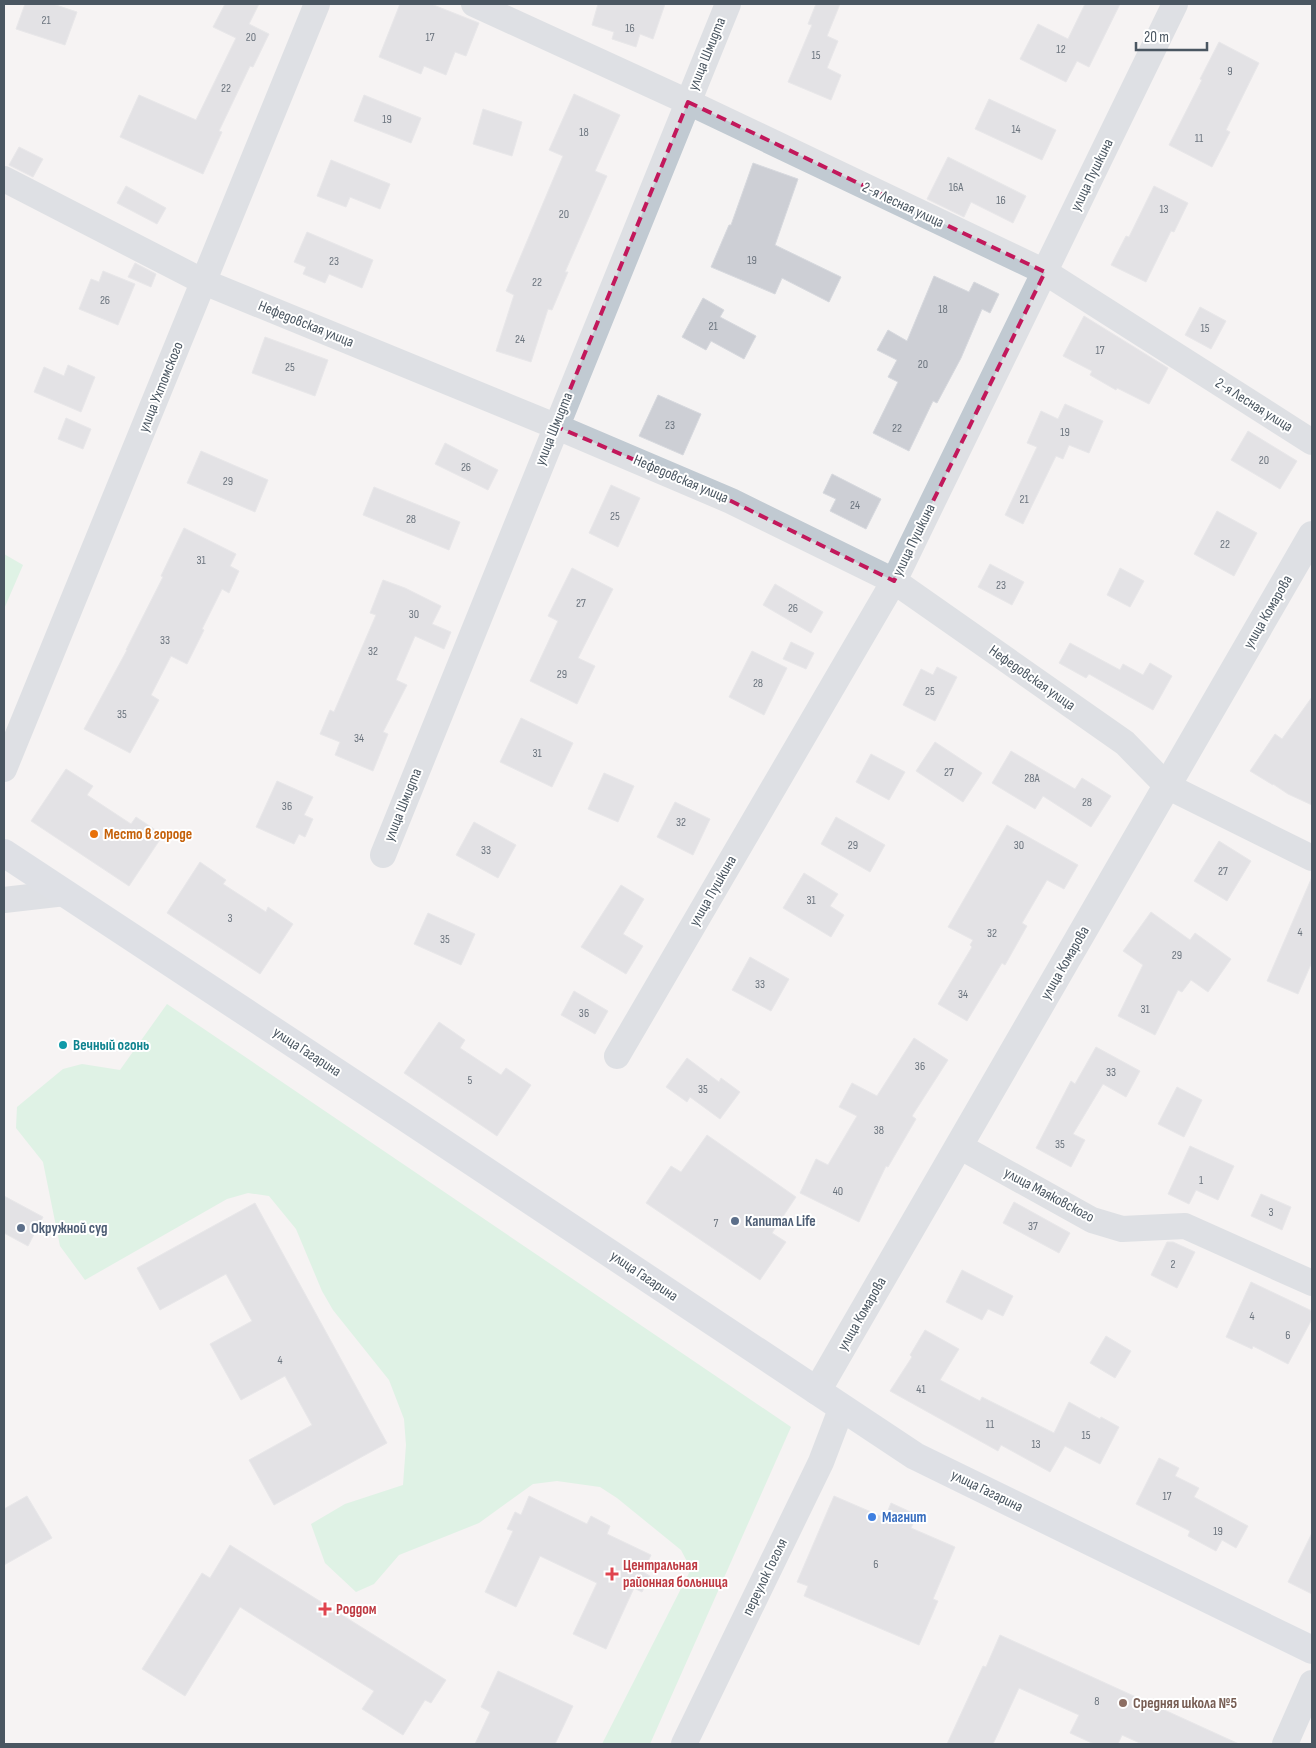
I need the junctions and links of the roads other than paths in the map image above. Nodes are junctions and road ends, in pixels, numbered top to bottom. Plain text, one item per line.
1 (317, 4) edge
2 (474, 4) edge
3 (728, 4) edge
4 (1175, 4) edge
5 (688, 102) junction
6 (4, 179) edge
7 (1045, 272) junction
8 (204, 282) junction
9 (555, 426) junction
10 (1312, 442) edge
11 (1312, 535) edge
12 (894, 581) junction
13 (4, 769) edge
14 (1167, 786) junction
15 (4, 853) edge
16 (382, 855) dead end
17 (1312, 858) edge
18 (65, 893) junction
19 (4, 900) edge
20 (617, 1056) dead end
21 (959, 1146) junction
22 (1312, 1283) edge
23 (817, 1391) junction
24 (842, 1407) junction
25 (1312, 1650) edge
26 (1312, 1683) edge
27 (684, 1744) edge
28 (1285, 1744) edge

1 - 8 street, улица Ухтомского
2 - 5 street, 2-я Лесная улица
3 - 5 street, улица Шмидта
4 - 7 street, улица Пушкина
5 - 7 street, 2-я Лесная улица
5 - 9 street, улица Шмидта
6 - 8 street, Нефедовская улица
7 - 10 street, 2-я Лесная улица
7 - 12 street, улица Пушкина
8 - 9 street, Нефедовская улица
8 - 13 street, улица Ухтомского
9 - 12 street, Нефедовская улица
9 - 16 street, улица Шмидта
11 - 14 street, улица Комарова
12 - 14 street, Нефедовская улица
12 - 20 street, улица Пушкина
14 - 17 street, Нефедовская улица
14 - 21 street, улица Комарова
15 - 18 main road, улица Гагарина
18 - 19 street
18 - 23 main road, улица Гагарина
21 - 22 street, улица Маяковского
21 - 23 street, улица Комарова
23 - 24 main road, улица Гагарина
24 - 25 main road, улица Гагарина
24 - 27 street, переулок Гоголя
26 - 28 street

